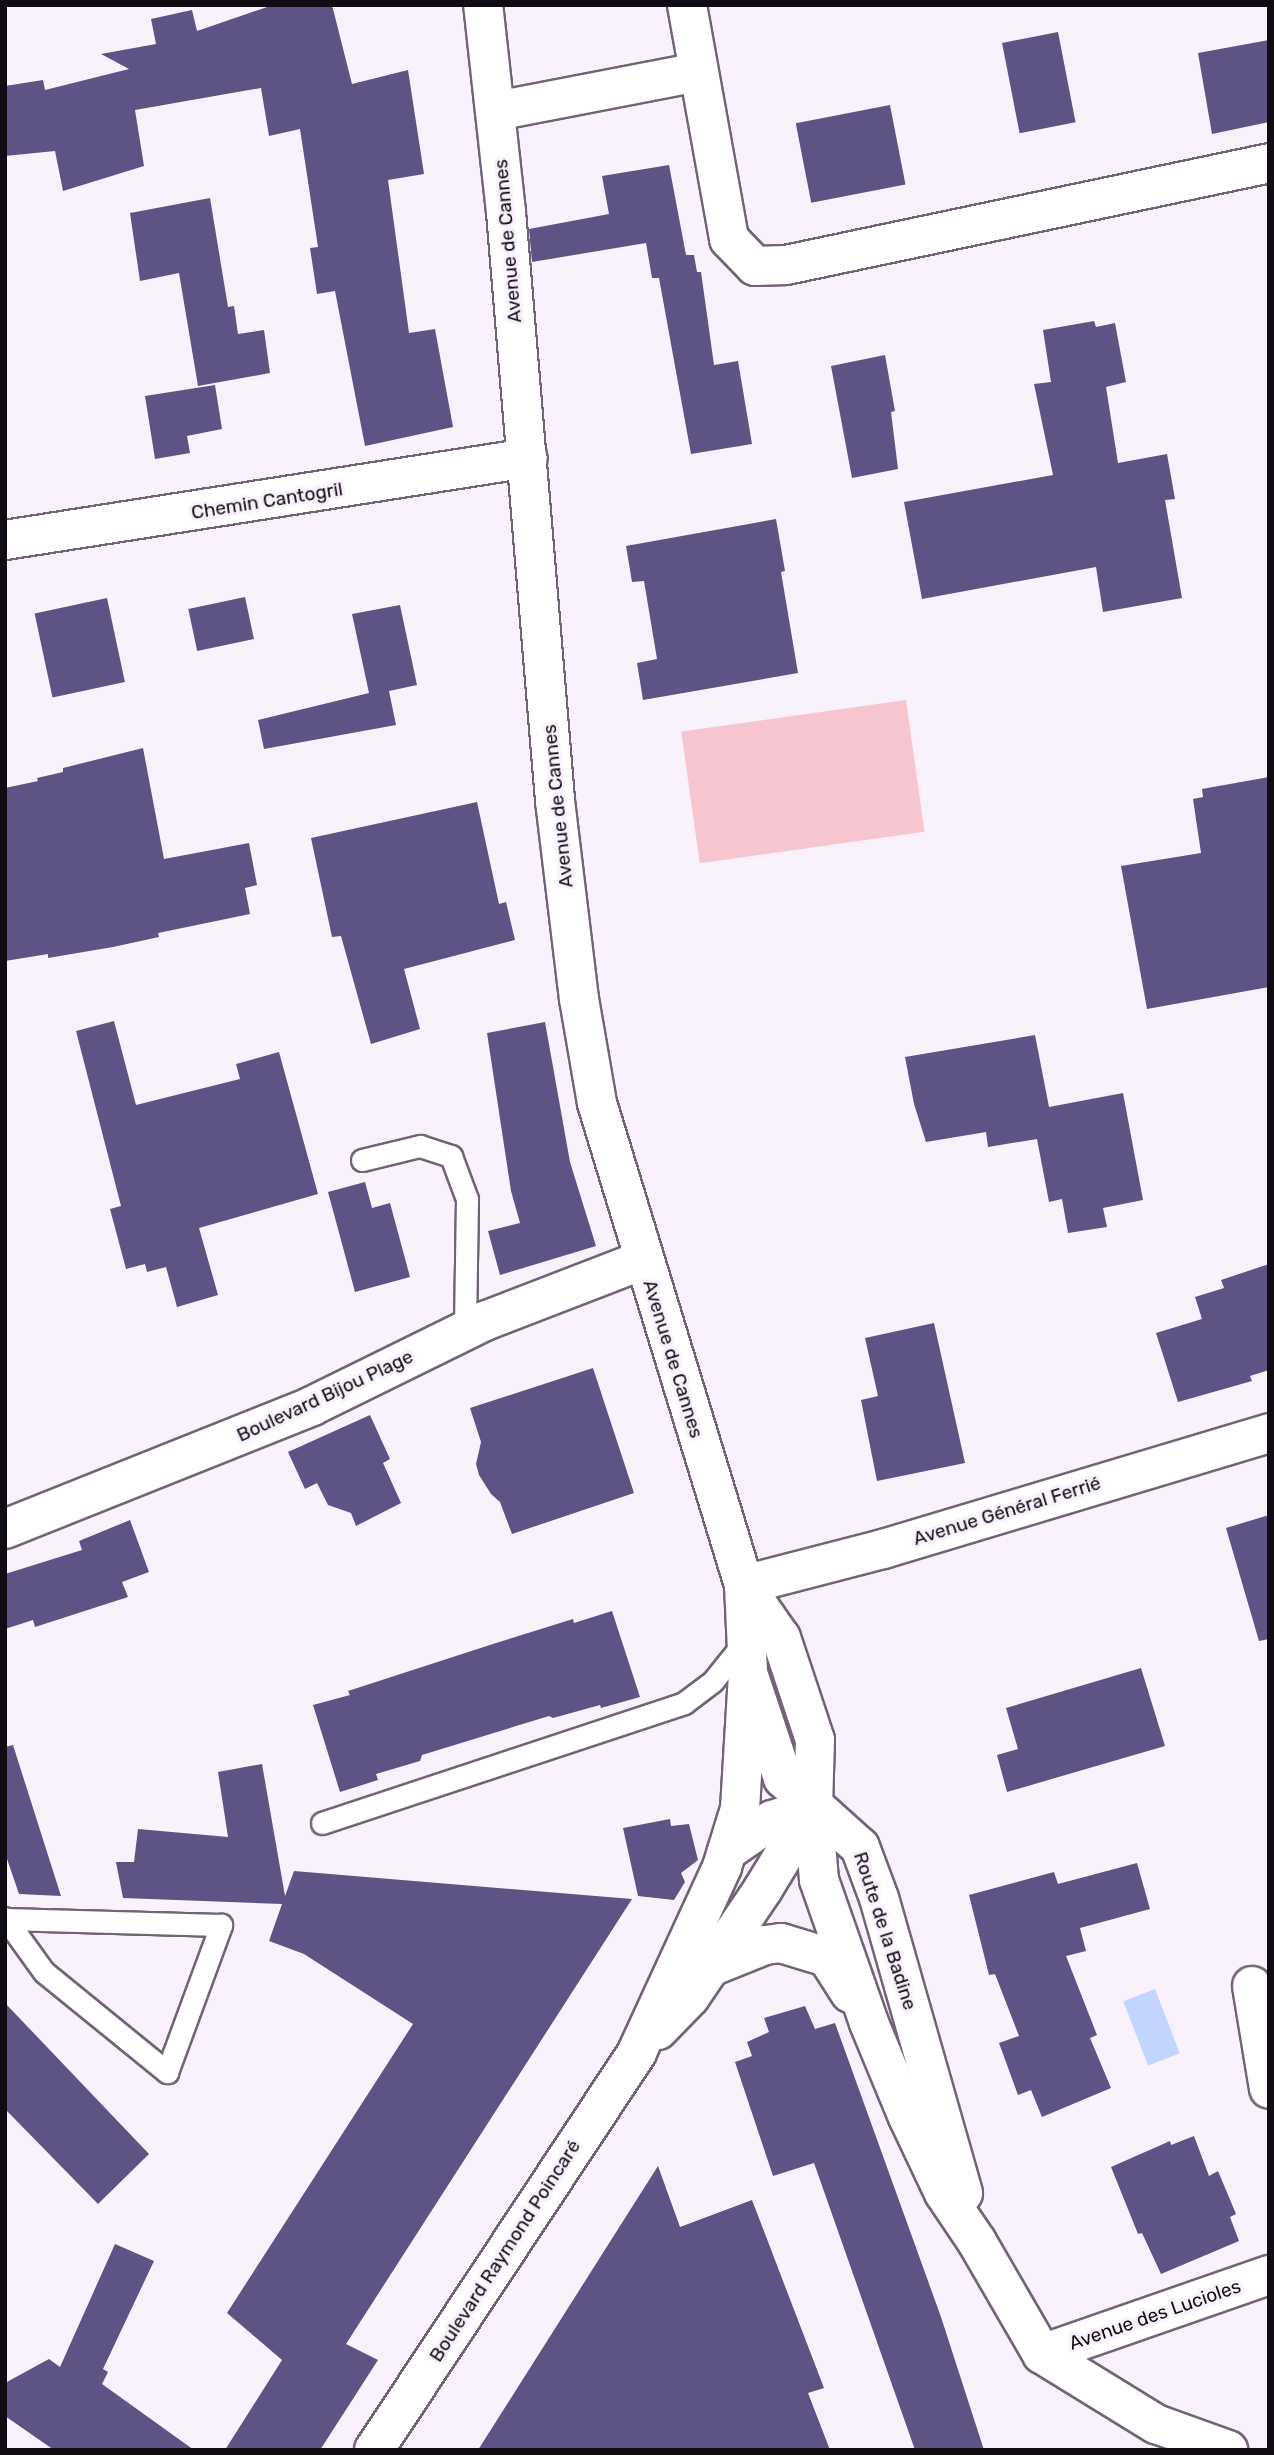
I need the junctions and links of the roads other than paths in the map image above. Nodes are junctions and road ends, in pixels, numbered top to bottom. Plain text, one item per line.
1 (483, 5) edge
2 (687, 5) edge
3 (698, 72) junction
4 (496, 111) junction
5 (1269, 163) edge
6 (528, 458) junction
7 (5, 540) edge
8 (362, 1160) dead end
9 (643, 1260) junction
10 (465, 1330) junction
11 (1269, 1433) edge
12 (5, 1529) edge
13 (744, 1584) junction
14 (748, 1656) junction
15 (813, 1807) junction
16 (740, 1810) joint
17 (322, 1823) dead end
18 (727, 1851) junction
19 (6, 1918) edge
20 (710, 1967) junction
21 (1252, 1986) dead end
22 (869, 2023) junction
23 (637, 2052) junction
24 (1269, 2089) edge
25 (977, 2242) junction
26 (1269, 2276) edge
27 (1042, 2354) junction
28 (374, 2450) edge
29 (1228, 2450) edge

1 - 4 street, Avenue de Cannes
2 - 3 street
3 - 4 street
3 - 5 street
4 - 6 street, Avenue de Cannes
6 - 7 street, Chemin Cantogril
6 - 9 street, Avenue de Cannes
8 - 10 lane
9 - 10 street, Boulevard Bijou Plage
9 - 13 street, Avenue de Cannes
10 - 12 street, Boulevard Bijou Plage
11 - 13 street, Avenue Général Ferrié
13 - 14 street, Avenue de Cannes
13 - 15 street, Avenue de Cannes
14 - 15 street
14 - 16 street, Avenue de Cannes
14 - 17 lane
15 - 18 street
15 - 20 street, Boulevard Raymond Poincaré
15 - 22 street, Route de la Badine
15 - 25 street, Route de la Badine
16 - 18 street, Boulevard Raymond Poincaré
18 - 23 street, Boulevard Raymond Poincaré
19 - 19 lane
20 - 22 street
20 - 23 street, Boulevard Raymond Poincaré
21 - 24 street
22 - 25 street, Route de la Badine
23 - 28 street, Boulevard Raymond Poincaré
25 - 27 street, Route de la Badine
26 - 27 street, Avenue des Lucioles
27 - 29 street, Route de la Badine

